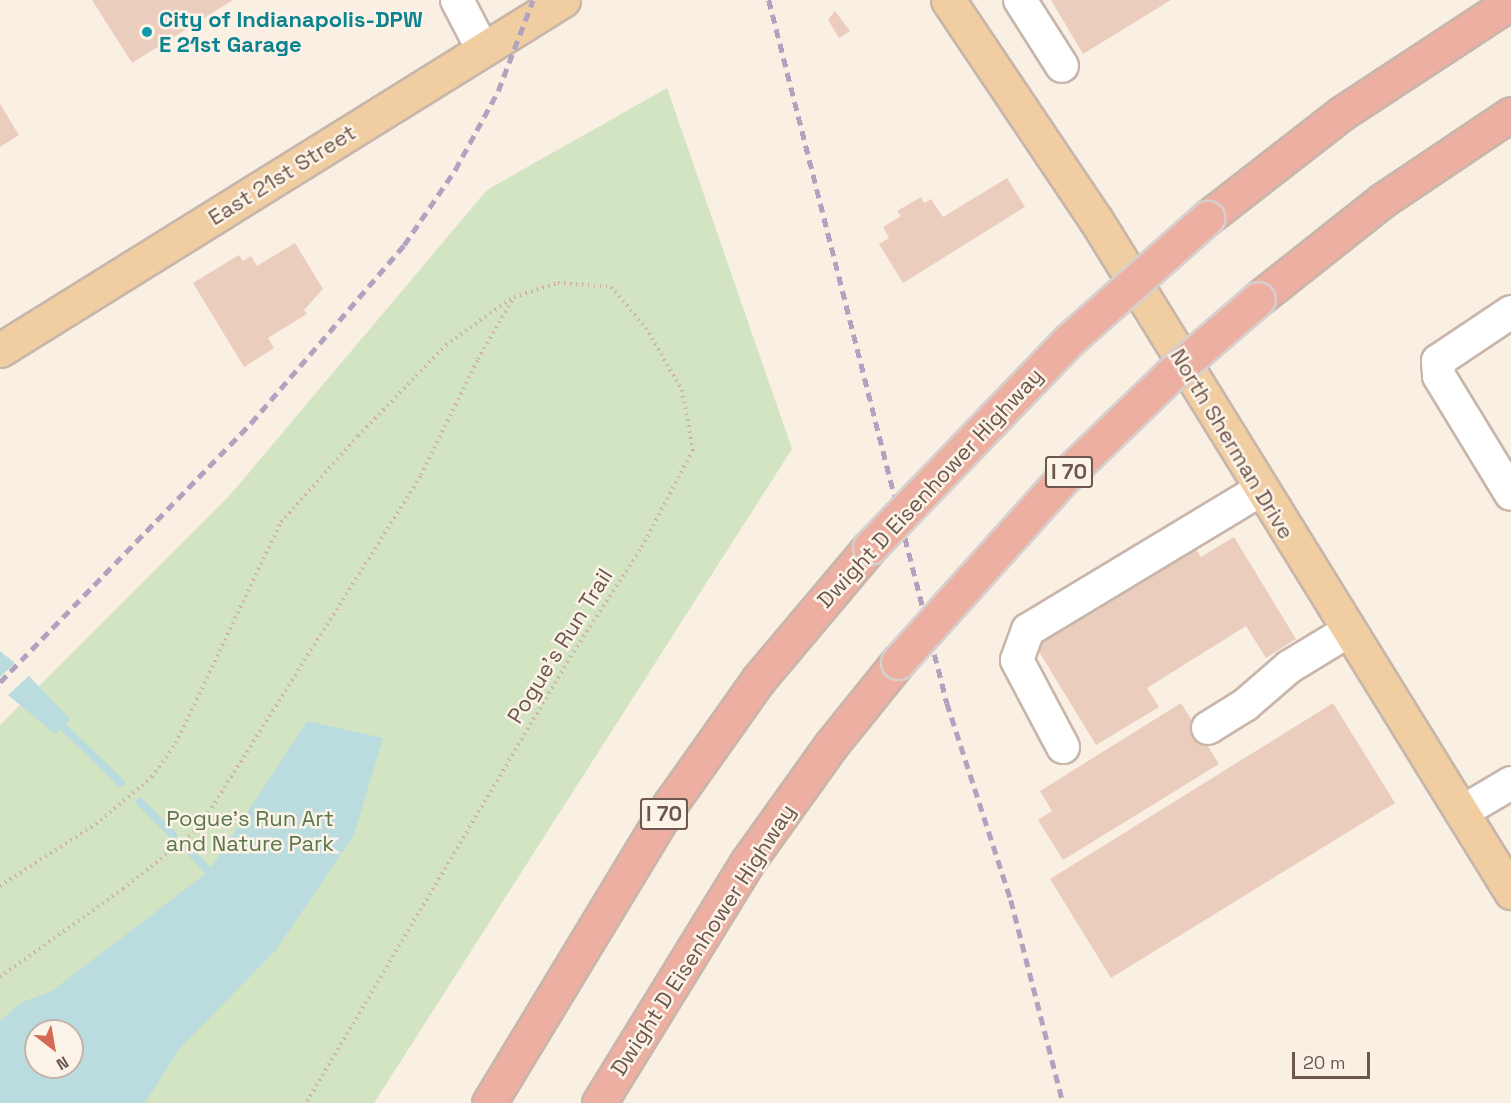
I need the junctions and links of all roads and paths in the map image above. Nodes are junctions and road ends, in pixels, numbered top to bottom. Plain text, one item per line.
1 (457, 0) edge
2 (563, 0) edge
3 (948, 0) edge
4 (1020, 0) edge
5 (1511, 2) edge
6 (483, 50) junction
7 (1062, 66) dead end
8 (1511, 114) edge
9 (514, 297) junction
10 (1511, 312) edge
11 (0, 350) edge
12 (1260, 490) junction
13 (1511, 494) edge
14 (1348, 631) junction
15 (1208, 728) dead end
16 (1063, 747) dead end
17 (1511, 783) edge
18 (1462, 812) junction
19 (0, 886) edge
20 (1511, 892) edge
21 (0, 977) edge
22 (306, 1103) edge
23 (489, 1103) edge
24 (599, 1103) edge

1 - 6 street
2 - 6 main road, East 21st Street
3 - 12 main road, North Sherman Drive
4 - 7 street
5 - 23 highway, Dwight D Eisenhower Highway / I 70, bridge
6 - 11 main road, East 21st Street
8 - 24 highway, Dwight D Eisenhower Highway / I 70, bridge
9 - 19 path, Pogue's Run Trail
9 - 21 path
9 - 22 path, Pogue's Run Trail
10 - 13 street
12 - 14 main road, North Sherman Drive
12 - 16 street
14 - 15 street
14 - 18 main road, North Sherman Drive
17 - 18 street
18 - 20 main road, North Sherman Drive

